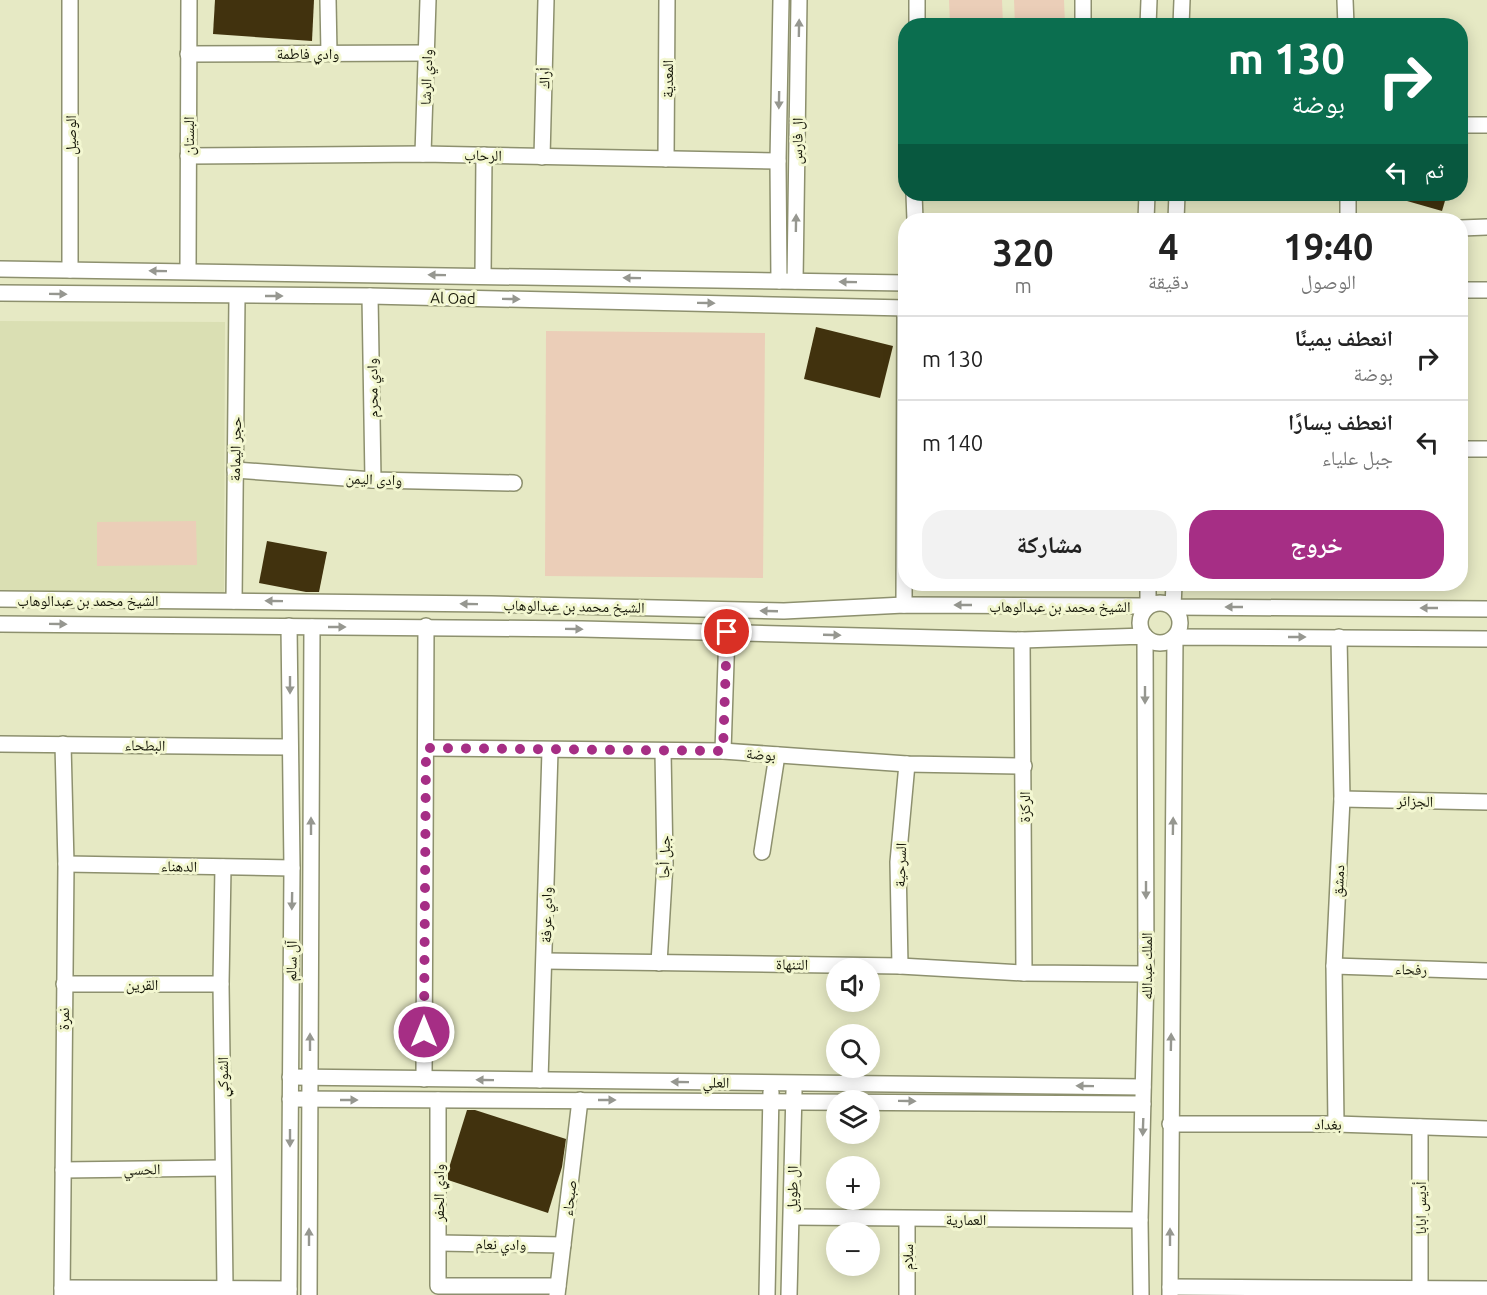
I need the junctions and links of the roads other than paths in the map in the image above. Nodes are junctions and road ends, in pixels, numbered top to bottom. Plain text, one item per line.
1 (70, 0) edge
2 (189, 0) edge
3 (328, 0) edge
4 (428, 0) edge
5 (546, 0) edge
6 (667, 0) edge
7 (782, 0) edge
8 (799, 0) edge
9 (917, 0) edge
10 (1083, 0) edge
11 (1149, 0) edge
12 (1182, 0) edge
13 (1345, 0) edge
14 (916, 18) edge
15 (1083, 18) edge
16 (1148, 18) edge
17 (1181, 18) edge
18 (1346, 18) edge
19 (427, 52) junction
20 (329, 53) junction
21 (188, 54) junction
22 (1468, 125) edge
23 (1487, 125) edge
24 (423, 154) junction
25 (484, 155) junction
26 (188, 156) junction
27 (542, 157) junction
28 (666, 159) junction
29 (778, 161) junction
30 (1487, 227) edge
31 (1468, 228) edge
32 (0, 269) edge
33 (70, 270) junction
34 (188, 271) junction
35 (483, 276) junction
36 (779, 281) junction
37 (795, 281) junction
38 (898, 284) edge
39 (1468, 290) edge
40 (1487, 290) edge
41 (0, 292) edge
42 (370, 296) junction
43 (237, 297) junction
44 (898, 308) edge
45 (1468, 449) edge
46 (1487, 449) edge
47 (235, 471) junction
48 (373, 480) junction
49 (514, 483) dead end
50 (904, 591) edge
51 (1148, 591) edge
52 (1174, 591) edge
53 (0, 599) edge
54 (234, 601) junction
55 (539, 605) junction
56 (904, 605) junction
57 (1148, 606) junction
58 (1173, 607) junction
59 (1487, 609) edge
60 (0, 624) edge
61 (289, 626) junction
62 (426, 626) junction
63 (312, 627) junction
64 (540, 628) junction
65 (727, 632) junction
66 (1145, 636) junction
67 (1175, 637) junction
68 (1339, 638) junction
69 (1487, 639) edge
70 (1022, 640) junction
71 (0, 744) edge
72 (63, 744) junction
73 (290, 747) junction
74 (426, 748) junction
75 (550, 751) junction
76 (723, 751) junction
77 (663, 752) junction
78 (777, 755) junction
79 (907, 764) junction
80 (1024, 766) junction
81 (1342, 799) junction
82 (1487, 802) edge
83 (762, 852) dead end
84 (66, 864) junction
85 (223, 867) junction
86 (292, 868) junction
87 (545, 961) junction
88 (659, 963) junction
89 (900, 966) junction
90 (1334, 966) junction
91 (1487, 971) edge
92 (1024, 974) junction
93 (1146, 974) junction
94 (64, 984) junction
95 (221, 984) junction
96 (290, 1077) junction
97 (310, 1077) junction
98 (424, 1079) junction
99 (540, 1080) junction
100 (771, 1083) junction
101 (793, 1083) junction
102 (1143, 1087) junction
103 (290, 1099) junction
104 (310, 1100) junction
105 (438, 1100) junction
106 (580, 1100) junction
107 (772, 1100) junction
108 (794, 1100) junction
109 (1143, 1104) junction
110 (1170, 1124) junction
111 (1336, 1124) junction
112 (1420, 1127) junction
113 (1487, 1129) edge
114 (222, 1168) junction
115 (63, 1170) junction
116 (792, 1217) junction
117 (907, 1220) junction
118 (1140, 1220) junction
119 (439, 1243) junction
120 (563, 1245) junction
121 (225, 1287) junction
122 (1420, 1288) junction
123 (1487, 1289) edge
124 (557, 1290) edge
125 (1170, 1291) edge
126 (62, 1292) edge
127 (289, 1292) edge
128 (1357, 1292) edge
129 (309, 1295) edge
130 (768, 1295) edge
131 (789, 1295) edge
132 (907, 1295) edge
133 (1141, 1295) edge

1 - 33 street, الوصيل
2 - 21 street, البستان
3 - 20 street
4 - 19 street, وادي الرشا
5 - 27 street, أراك
6 - 28 street, المعدية
7 -> 29 street, ال فارس
37 -> 8 street, ال فارس
9 - 14 street
10 - 15 street
11 - 16 street
12 - 17 street
13 - 18 street
19 - 20 street, وادي فاطمة
19 - 24 street, وادي الرشا
20 - 21 street, وادي فاطمة
21 - 26 street, البستان
22 - 23 street
24 - 25 street, الرحاب
24 - 26 street, الرحاب
25 - 27 street, الرحاب
25 - 35 street
26 - 34 street, البستان
27 - 28 street, الرحاب
28 - 29 street, الرحاب
29 - 36 street, ال فارس
30 - 31 street
32 - 33 street, Al Oad
34 -> 33 street, Al Oad
35 -> 34 street, Al Oad
36 -> 35 street, Al Oad
36 - 37 street, Al Oad
38 -> 37 street, Al Oad
39 - 40 street
41 -> 43 street, Al Oad
43 -> 42 street, Al Oad
42 -> 44 street, Al Oad
42 - 48 street, وادي محرم
43 - 47 street, حجر اليمامة
45 - 46 street
47 - 48 street, وادى اليمن
47 - 54 street, حجر اليمامة
48 - 49 street, وادى اليمن
50 - 56 street
51 - 57 street
52 - 58 street
53 - 54 street, الشيخ محمد بن عبدالوهاب
55 -> 54 street, الشيخ محمد بن عبدالوهاب
56 -> 55 street, الشيخ محمد بن عبدالوهاب
55 - 64 street
57 -> 56 street, الشيخ محمد بن عبدالوهاب
57 - 58 street
57 - 66 street
59 -> 58 street
58 - 67 street
60 -> 61 street, الشيخ محمد بن عبدالوهاب
61 - 63 street, الشيخ محمد بن عبدالوهاب
61 -> 73 street, آل سالم
63 -> 62 street, الشيخ محمد بن عبدالوهاب
62 - 64 street, الشيخ محمد بن عبدالوهاب
62 - 74 street
97 -> 63 street, آل سالم
64 -> 65 street, الشيخ محمد بن عبدالوهاب
65 -> 70 street, الشيخ محمد بن عبدالوهاب
65 - 76 street
66 - 67 street
66 - 70 street, الشيخ محمد بن عبدالوهاب
66 -> 93 street, الملك عبدالله
67 -> 68 street
110 -> 67 street, الملك عبدالله
68 - 69 street
68 - 81 street, دمشق
70 - 80 street, الركزة
71 - 72 street, البطحاء
72 - 73 street, البطحاء
72 - 84 street, نمرة
73 - 86 street, آل سالم
74 - 75 street, بوضة
74 - 98 street
75 - 77 street, بوضة
75 - 87 street, وادي عرفة
76 - 77 street, بوضة
76 - 78 street, بوضة
77 - 88 street, جبل أجا
78 - 79 street, بوضة
78 - 83 street
79 - 80 street, بوضة
79 - 89 street, السرحية
80 - 92 street, الركزة
81 - 82 street, الجزائر
81 - 90 street, دمشق
84 - 85 street, الدهناء
84 - 94 street, نمرة
85 - 86 street, الدهناء
85 - 95 street, الشوكي
86 -> 96 street, آل سالم
87 - 88 street, التنهاة
87 - 99 street, وادي عرفة
88 - 89 street, التنهاة
89 - 92 street, التنهاة
90 - 91 street, رفحاء
90 - 111 street, دمشق
92 - 93 street, التنهاة
93 - 102 street, الملك عبدالله
94 - 95 street, القرين
94 - 115 street, نمرة
95 - 114 street, الشوكي
96 - 97 street, العلي
96 - 103 street, آل سالم
97 - 98 street, العلي
97 - 104 street, آل سالم
99 -> 98 street, العلي
100 -> 99 street, العلي
100 - 101 street, العلي
100 - 107 street, ال طويل
102 -> 101 street, العلي
101 - 108 street, ال طويل
102 - 109 street, الملك عبدالله
103 - 104 street, العلي
103 -> 127 street, آل سالم
104 -> 105 street, العلي
129 -> 104 street, آل سالم
105 - 106 street, العلي
105 - 119 street, وادي الحفر
106 -> 107 street, العلي
106 - 120 street, صبحاء
107 - 108 street, العلي
107 - 130 street, ال طويل
108 -> 109 street, العلي
108 - 116 street, ال طويل
109 -> 118 street, الملك عبدالله
110 - 111 street, بغداد
125 -> 110 street, الملك عبدالله
111 - 112 street, بغداد
112 - 113 street, بغداد
112 - 122 street, أديس ابابا
114 - 115 street, الحسي
114 - 121 street, الشوكي
115 - 126 street, نمرة
116 - 117 street, العمارية
116 - 131 street, ال طويل
117 - 118 street, العمارية
117 - 132 street, سلام
118 - 133 street, الملك عبدالله
119 - 120 street, وادي نعام
119 - 124 street, وادي الحفر
120 - 124 street, صبحاء
121 - 126 street
121 - 127 street
122 - 123 street
122 - 128 street
125 - 128 street

